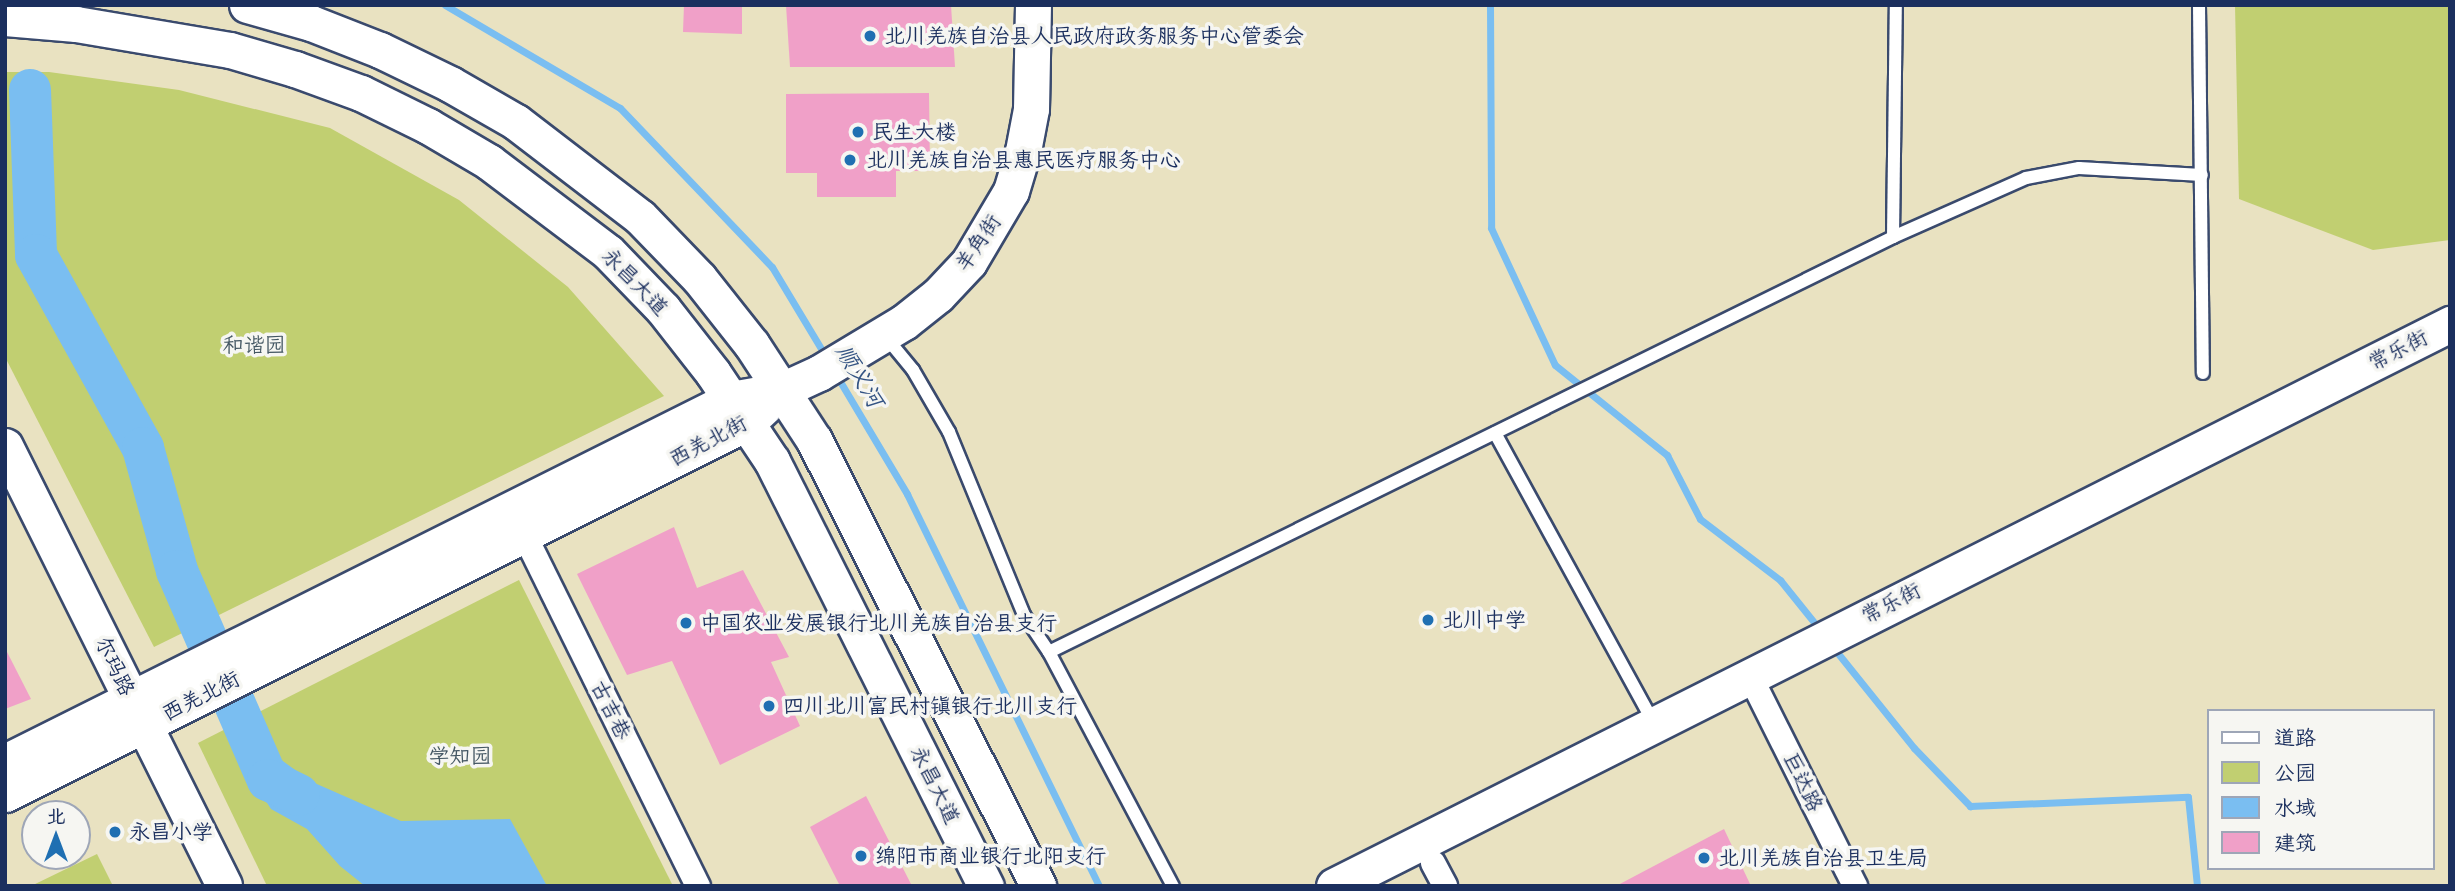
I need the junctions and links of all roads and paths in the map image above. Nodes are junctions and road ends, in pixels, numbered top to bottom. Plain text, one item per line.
1 (247, 5) edge
2 (1033, 5) edge
3 (1896, 5) edge
4 (2199, 5) edge
5 (5, 18) edge
6 (2202, 175) junction
7 (1893, 237) junction
8 (2450, 324) edge
9 (877, 341) junction
10 (2450, 349) edge
11 (2203, 373) dead end
12 (782, 390) junction
13 (739, 411) junction
14 (1495, 433) junction
15 (6, 450) edge
16 (524, 534) junction
17 (1858, 632) junction
18 (1049, 652) junction
19 (240, 661) junction
20 (1757, 688) junction
21 (138, 712) junction
22 (1655, 726) junction
23 (5, 762) edge
24 (5, 794) edge
25 (1439, 874) edge
26 (225, 886) edge
27 (698, 886) edge
28 (986, 886) edge
29 (1038, 886) edge
30 (1173, 886) edge
31 (1334, 886) edge
32 (1388, 886) edge
33 (1855, 886) edge

1 - 12 main road
2 - 9 main road, 羊角街
3 - 7 lane
4 - 6 lane
5 - 13 main road, 永昌大道
6 - 7 lane
6 - 11 lane
7 - 14 lane
8 - 17 main road, 常乐街
9 - 12 main road, 羊角街
9 - 18 lane
10 - 17 main road, 常乐街
12 - 13 main road, 西羌北街
12 - 29 main road
13 - 16 main road, 西羌北街
13 - 19 main road, 西羌北街
13 - 28 main road, 永昌大道
14 - 18 lane
14 - 22 lane
15 - 21 main road, 尔玛路
16 - 19 main road, 西羌北街
16 - 27 street, 古吉巷
17 - 20 main road, 常乐街
18 - 30 lane
19 - 21 main road, 西羌北街
20 - 22 main road, 常乐街
20 - 25 main road, 常乐街
20 - 33 street, 巨达路
21 - 23 main road, 西羌北街
21 - 24 main road, 西羌北街
21 - 26 main road, 尔玛路
22 - 31 main road, 常乐街
25 - 32 main road, 常乐街

